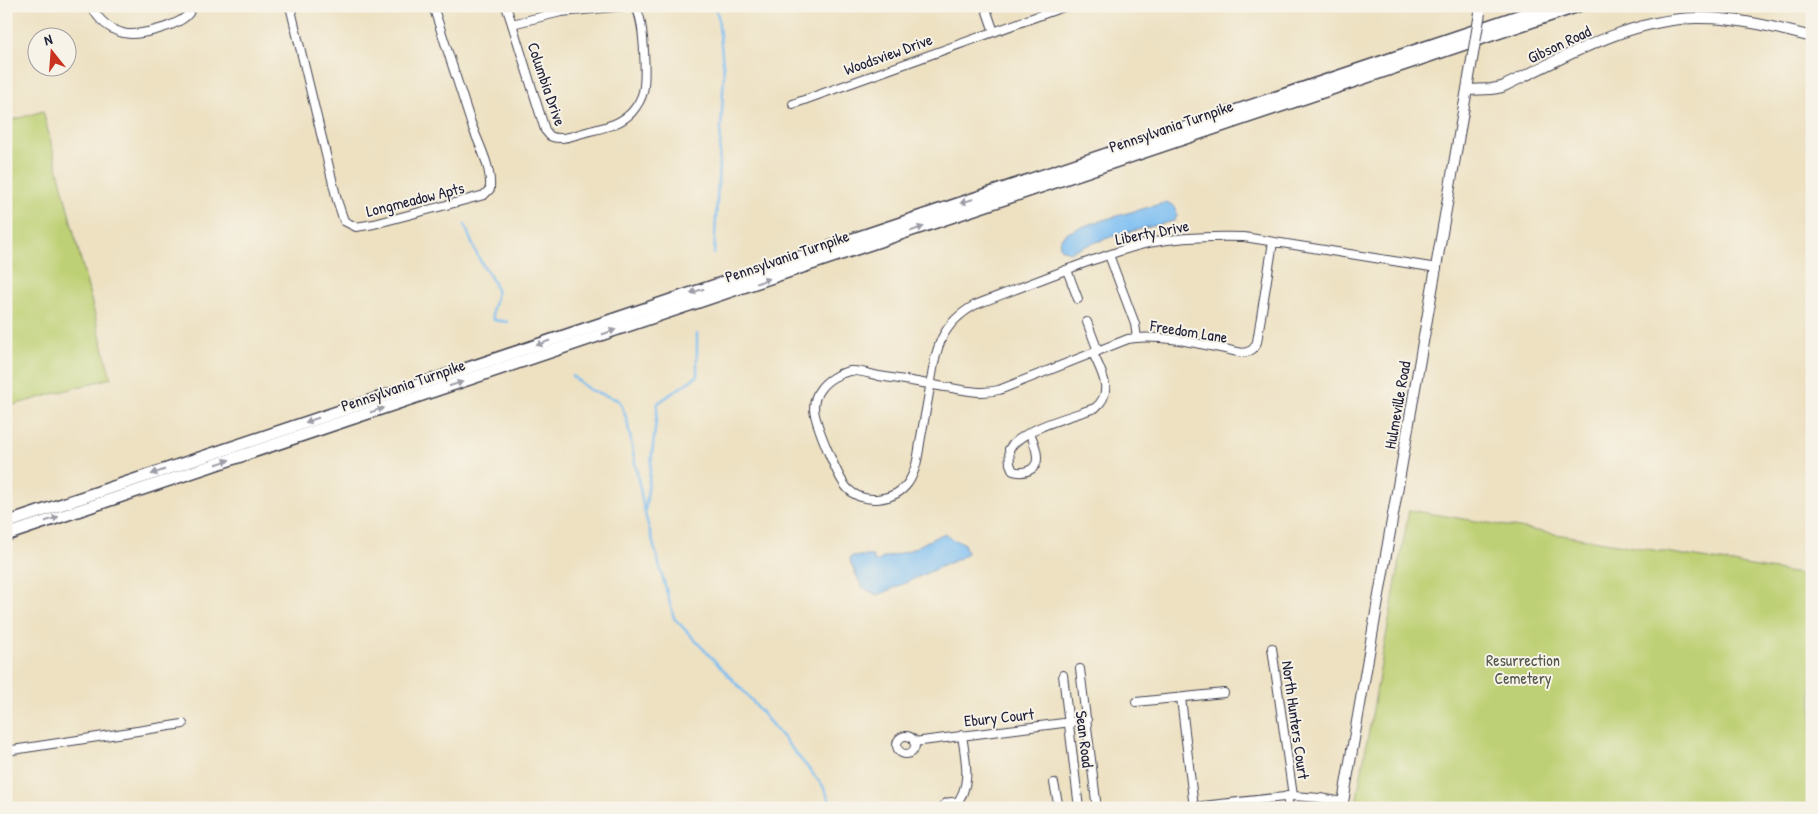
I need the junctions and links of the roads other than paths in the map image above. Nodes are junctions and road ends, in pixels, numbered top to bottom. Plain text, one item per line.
1 (91, 6) edge
2 (192, 6) edge
3 (290, 6) edge
4 (433, 6) edge
5 (506, 6) edge
6 (626, 6) edge
7 (634, 6) edge
8 (985, 6) edge
9 (1066, 6) edge
10 (1548, 6) edge
11 (1578, 6) edge
12 (1481, 9) edge
13 (512, 24) junction
14 (994, 32) junction
15 (1812, 38) edge
16 (1467, 90) junction
17 (793, 104) dead end
18 (1273, 242) junction
19 (1109, 255) junction
20 (1437, 268) junction
21 (1067, 270) junction
22 (1078, 299) dead end
23 (1087, 322) dead end
24 (1137, 338) junction
25 (1096, 352) junction
26 (930, 384) junction
27 (1030, 433) junction
28 (6, 523) edge
29 (6, 535) edge
30 (1272, 648) dead end
31 (1080, 669) dead end
32 (1063, 675) dead end
33 (1224, 693) dead end
34 (1180, 698) junction
35 (1136, 702) dead end
36 (1087, 720) junction
37 (1069, 722) junction
38 (183, 724) dead end
39 (962, 735) junction
40 (914, 742) dead end
41 (6, 751) edge
42 (1054, 783) dead end
43 (1290, 796) junction
44 (1096, 801) dead end
45 (1342, 805) edge
46 (956, 806) edge
47 (1194, 807) edge
48 (942, 808) edge
49 (1059, 808) edge
50 (1079, 808) edge
51 (1184, 808) edge
52 (1288, 808) edge

1 - 2 street
3 - 4 street, Longmeadow Apts
5 - 13 street, Columbia Drive
6 - 13 street, Columbia Drive
7 - 13 street, Columbia Drive
8 - 14 street
9 - 14 street, Woodsview Drive
10 -> 28 highway, Pennsylvania Turnpike
29 -> 11 highway, Pennsylvania Turnpike
12 - 16 main road, Hulmeville Road, bridge
14 - 17 street, Woodsview Drive
15 - 16 main road, Gibson Road
16 - 20 main road, Hulmeville Road
18 - 19 street, Liberty Drive
18 - 20 street, Liberty Drive
18 - 24 street, Freedom Lane
19 - 21 street, Liberty Drive
19 - 24 street
20 - 45 main road, Hulmeville Road
21 - 22 street
21 - 26 street, Liberty Drive
23 - 25 street
24 - 25 street, Freedom Lane
25 - 26 street, Freedom Lane
25 - 27 street
26 - 26 street, Liberty Drive
27 - 27 street
30 - 43 street, North Hunters Court
31 - 36 street
32 - 37 street, Sean Road
33 - 34 street
34 - 35 street
34 - 47 street
36 - 37 street, Ebury Court
36 - 44 street
37 - 39 street, Ebury Court
37 - 50 street, Sean Road
38 - 41 street
39 - 40 street, Ebury Court
39 - 46 street
42 - 49 street
43 - 45 street
43 - 47 street
43 - 52 street, North Hunters Court
46 - 48 street
47 - 51 street

